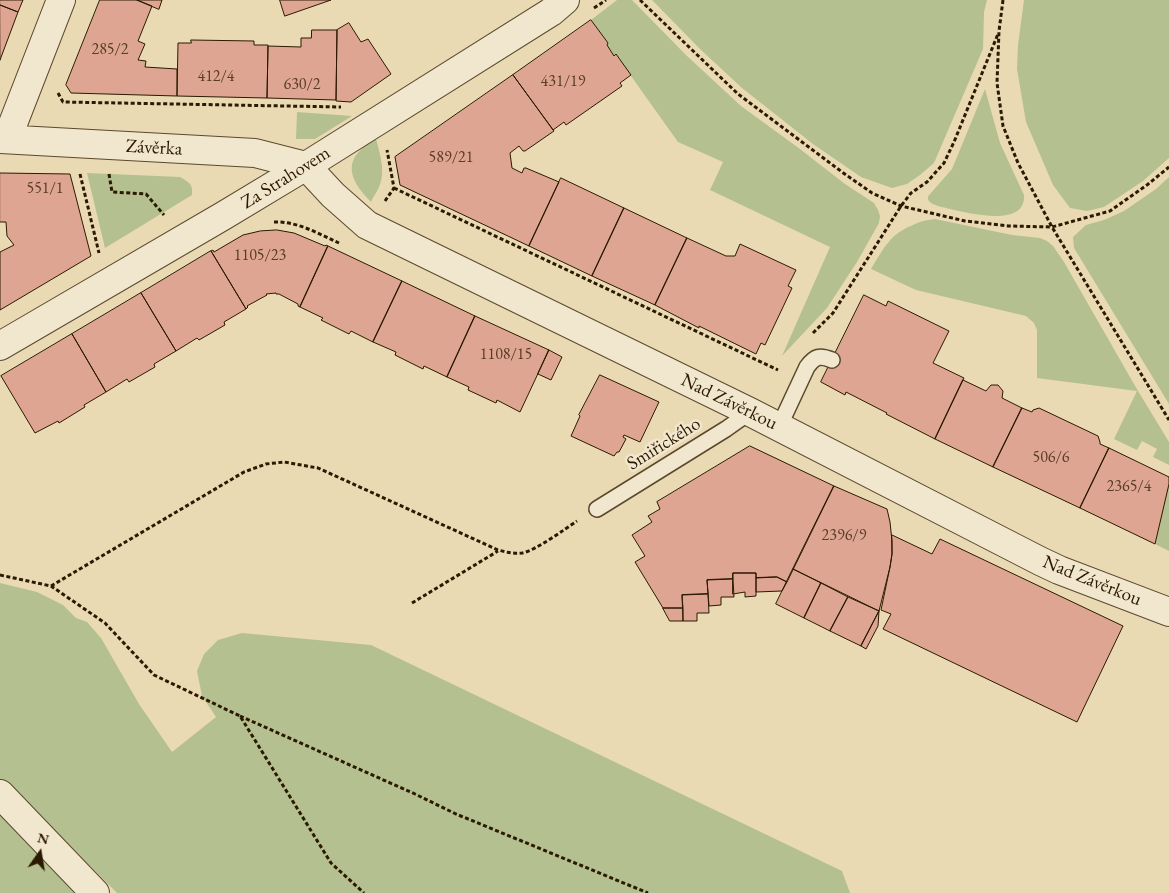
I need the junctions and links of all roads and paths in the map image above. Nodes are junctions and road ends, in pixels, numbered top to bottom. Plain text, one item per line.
1 (61, 0) edge
2 (565, 0) edge
3 (640, 0) edge
4 (1003, 0) edge
5 (999, 31) junction
6 (54, 87) dead end
7 (344, 107) dead end
8 (3, 139) edge
9 (306, 166) junction
10 (1169, 167) edge
11 (79, 168) dead end
12 (108, 169) dead end
13 (900, 206) junction
14 (170, 221) dead end
15 (267, 222) dead end
16 (368, 225) junction
17 (1052, 227) junction
18 (99, 253) dead end
19 (807, 339) dead end
20 (0, 346) edge
21 (832, 360) dead end
22 (783, 364) dead end
23 (750, 412) junction
24 (1169, 420) edge
25 (779, 427) junction
26 (597, 509) joint
27 (498, 550) junction
28 (0, 575) edge
29 (50, 586) junction
30 (412, 603) dead end
31 (1169, 612) edge
32 (240, 716) junction
33 (0, 794) edge
34 (95, 893) edge
35 (364, 893) edge
36 (648, 893) edge

1 - 8 street
2 - 9 street, Za Strahovem
3 - 13 path
4 - 5 path
5 - 13 path
5 - 17 path
6 - 7 path
8 - 9 street, Závěrka
9 - 16 street, Nad Závěrkou
9 - 20 street, Za Strahovem
10 - 17 path
11 - 18 path
12 - 14 path
13 - 17 path
13 - 19 path
15 - 16 path
16 - 22 path
16 - 23 street, Nad Závěrkou
17 - 24 path
21 - 25 lane
23 - 25 street, Nad Závěrkou
23 - 26 lane, Smiřického
25 - 31 street, Nad Závěrkou
26 - 27 path
27 - 29 path
27 - 30 path
28 - 29 path
29 - 32 path
32 - 35 path
32 - 36 path
33 - 34 street

